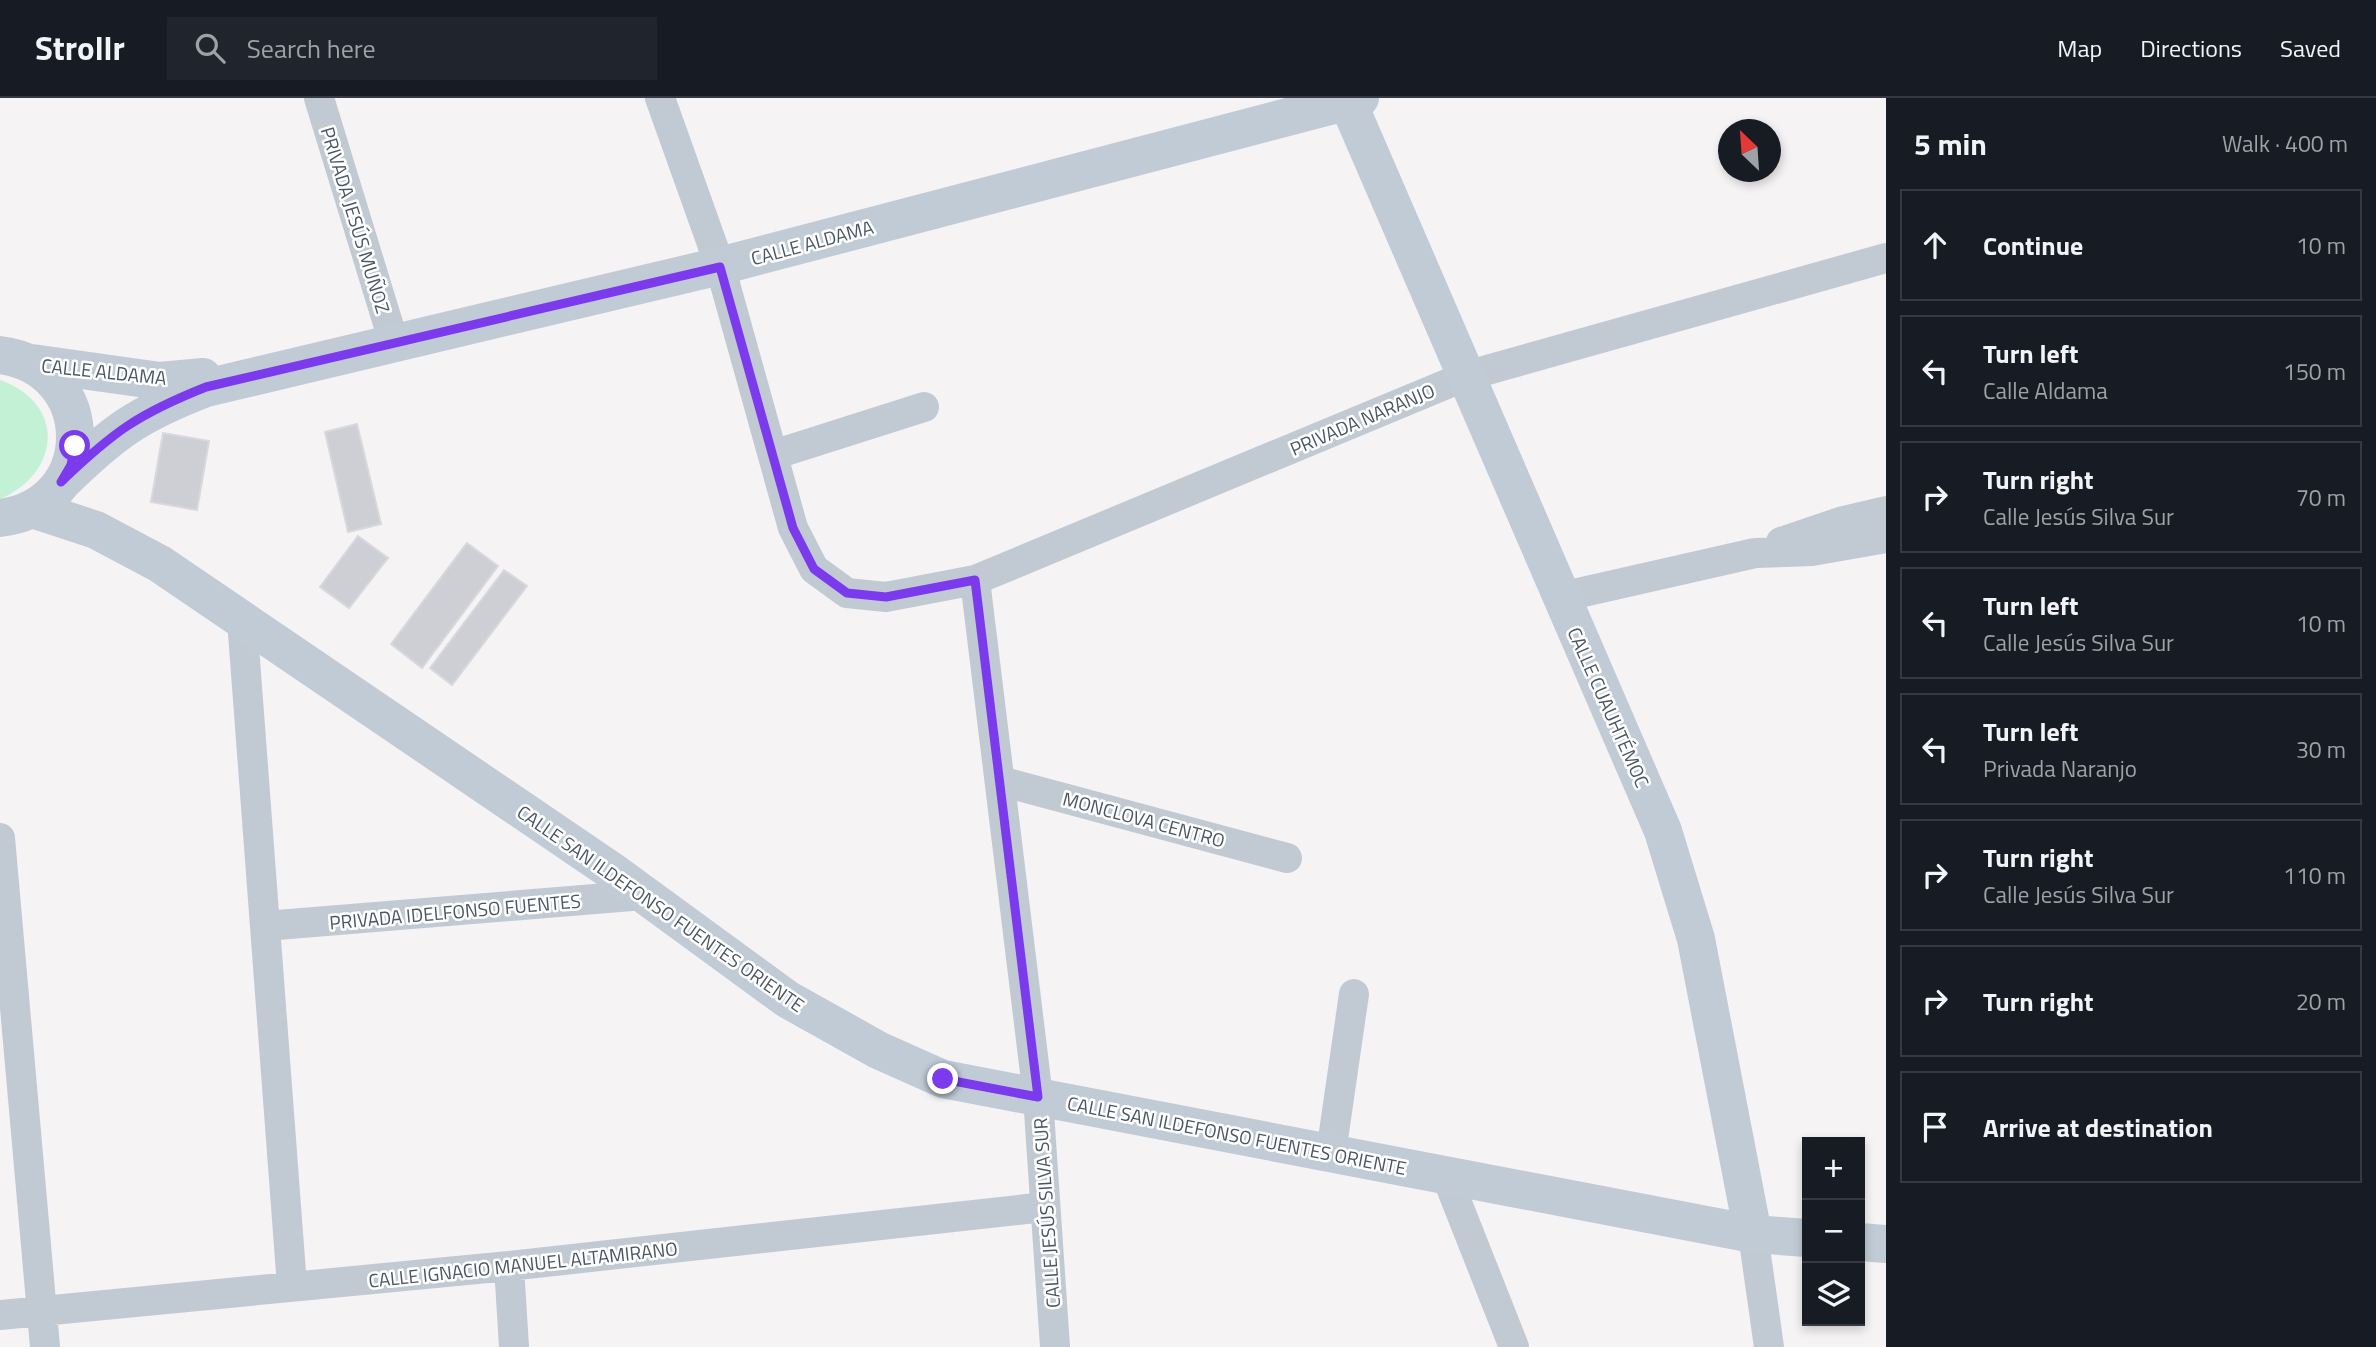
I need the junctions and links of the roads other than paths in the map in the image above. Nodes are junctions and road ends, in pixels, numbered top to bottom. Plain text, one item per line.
1 (319, 98) edge
2 (660, 98) edge
3 (1351, 99) edge
4 (1886, 258) edge
5 (720, 267) junction
6 (394, 343) junction
7 (16, 359) edge
8 (261, 373) junction
9 (1466, 376) junction
10 (924, 407) dead end
11 (773, 455) junction
12 (61, 482) junction
13 (1886, 511) edge
14 (16, 513) edge
15 (1886, 538) edge
16 (1755, 554) junction
17 (975, 580) junction
18 (1561, 597) junction
19 (242, 620) junction
20 (1000, 781) junction
21 (0, 838) edge
22 (1287, 858) dead end
23 (644, 895) junction
24 (265, 926) junction
25 (1354, 994) dead end
26 (7, 1017) edge
27 (1038, 1097) junction
28 (1331, 1153) junction
29 (1446, 1175) junction
30 (1045, 1207) junction
31 (1753, 1234) junction
32 (1802, 1238) edge
33 (1865, 1242) edge
34 (1886, 1244) edge
35 (509, 1266) junction
36 (292, 1286) junction
37 (42, 1311) junction
38 (0, 1315) edge
39 (45, 1347) edge
40 (514, 1347) edge
41 (1055, 1347) edge
42 (1514, 1347) edge
43 (1769, 1347) edge

1 - 6 street, PRIVADA JESÚS MUÑOZ
2 - 5 street
3 - 5 street, CALLE ALDAMA
3 - 9 street, CALLE CUAUHTÉMOC
4 - 9 street, PRIVADA NARANJO
5 - 6 street, CALLE ALDAMA
5 - 11 street
6 - 8 street, CALLE ALDAMA
7 - 8 street, CALLE ALDAMA
7 - 12 street
8 - 12 street, CALLE ALDAMA
9 - 17 street, PRIVADA NARANJO
9 - 18 street, CALLE CUAUHTÉMOC
10 - 11 street
11 - 17 street, PRIVADA NARANJO
12 - 14 street, CALLE ALDAMA
13 - 16 street
14 - 19 street, CALLE SAN ILDEFONSO FUENTES ORIENTE
15 - 16 street
16 - 18 street
17 - 20 street, CALLE JESÚS SILVA SUR
18 - 31 street, CALLE CUAUHTÉMOC
19 - 23 street, CALLE SAN ILDEFONSO FUENTES ORIENTE
19 - 24 street
20 - 22 street, MONCLOVA CENTRO
20 - 27 street, CALLE JESÚS SILVA SUR
21 - 26 street
23 - 24 street, PRIVADA IDELFONSO FUENTES
23 - 27 street, CALLE SAN ILDEFONSO FUENTES ORIENTE
24 - 36 street
25 - 28 street
26 - 37 street
27 - 28 street, CALLE SAN ILDEFONSO FUENTES ORIENTE
27 - 30 street, CALLE JESÚS SILVA SUR
28 - 29 street, CALLE SAN ILDEFONSO FUENTES ORIENTE
29 - 31 street, CALLE SAN ILDEFONSO FUENTES ORIENTE
29 - 42 street
30 - 35 street, CALLE IGNACIO MANUEL ALTAMIRANO
30 - 41 street, CALLE JESÚS SILVA SUR
31 - 32 street, CALLE SAN ILDEFONSO FUENTES ORIENTE
31 - 43 street, CALLE CUAUHTÉMOC
33 - 34 street
35 - 36 street, CALLE IGNACIO MANUEL ALTAMIRANO
35 - 40 street
36 - 37 street, CALLE IGNACIO MANUEL ALTAMIRANO
37 - 38 street, CALLE IGNACIO MANUEL ALTAMIRANO
37 - 39 street

